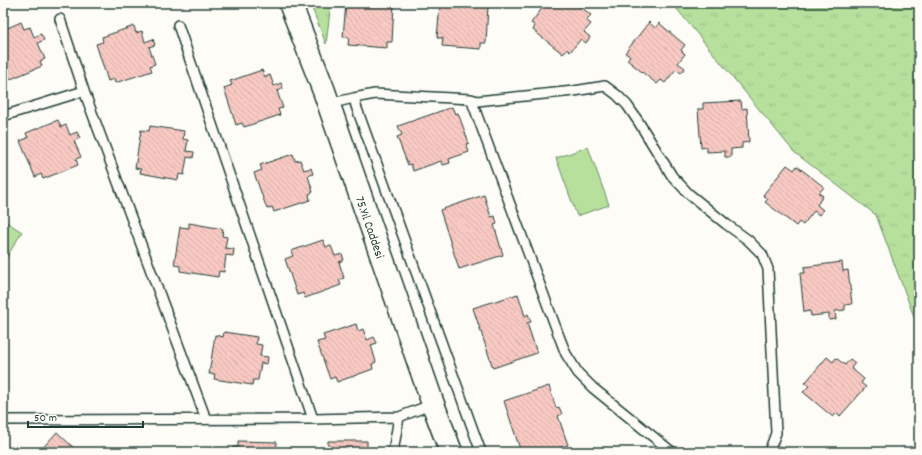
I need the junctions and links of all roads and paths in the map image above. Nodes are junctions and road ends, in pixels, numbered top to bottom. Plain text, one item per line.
1 (290, 3) edge
2 (60, 19) dead end
3 (178, 25) dead end
4 (84, 91) junction
5 (354, 98) junction
6 (471, 100) junction
7 (328, 104) junction
8 (3, 116) edge
9 (433, 404) junction
10 (399, 417) junction
11 (206, 419) junction
12 (314, 419) junction
13 (3, 420) edge
14 (393, 452) edge
15 (451, 452) edge
16 (481, 452) edge
17 (672, 452) edge
18 (768, 452) edge

1 - 7 street, 75.Yıl Caddesi
2 - 4 lane
3 - 12 lane
4 - 8 lane
4 - 11 lane
5 - 6 lane
5 - 7 lane
5 - 16 lane
6 - 17 lane
6 - 18 lane
7 - 9 street, 75.Yıl Caddesi
9 - 10 lane
9 - 15 street, 75.Yıl Caddesi
10 - 12 lane
10 - 14 lane
11 - 12 lane
11 - 13 lane

